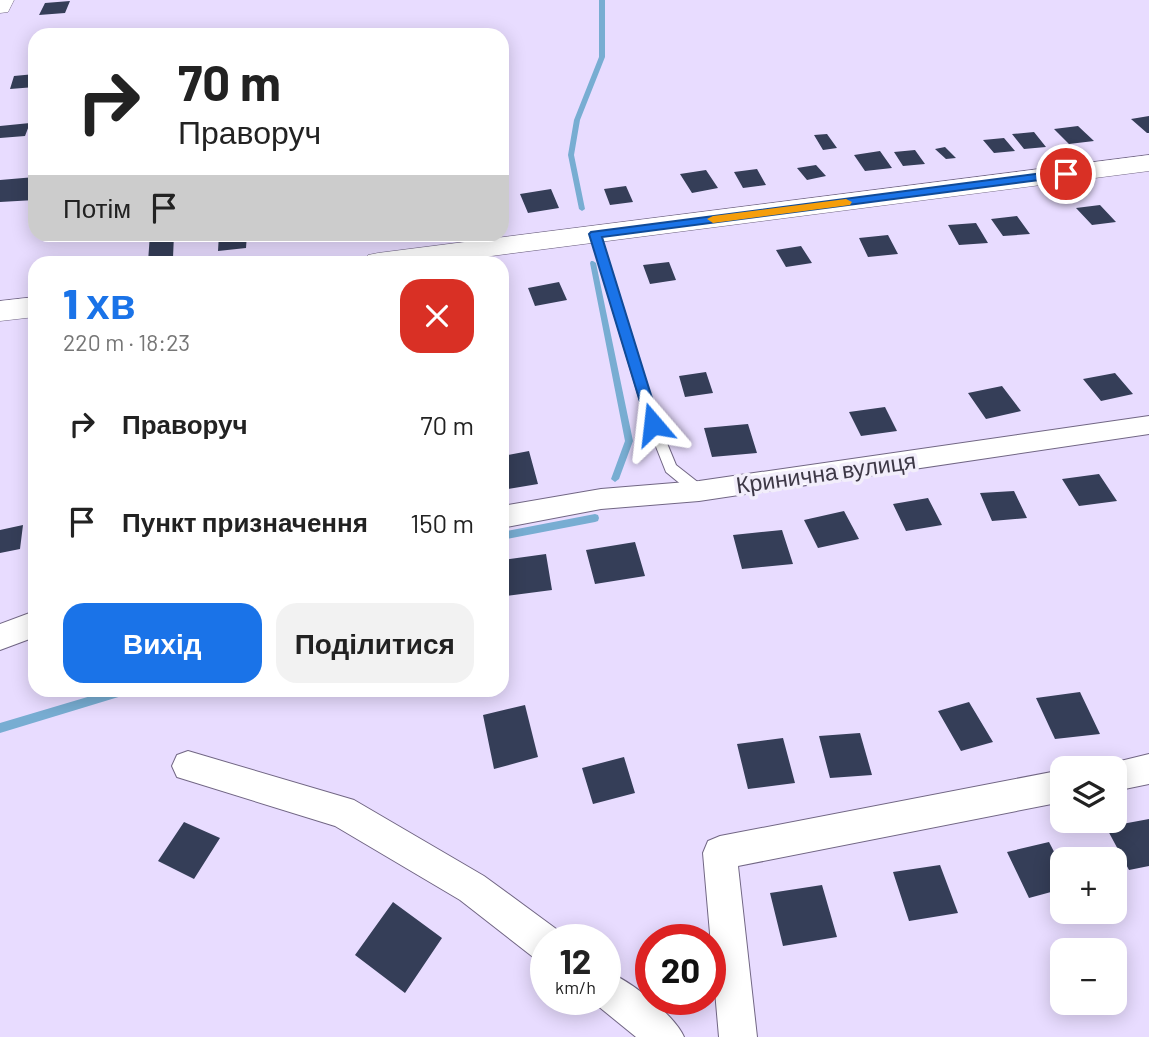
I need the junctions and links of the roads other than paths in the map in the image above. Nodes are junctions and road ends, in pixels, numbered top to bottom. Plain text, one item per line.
1 (3, 0) edge
2 (0, 7) edge
3 (1149, 163) edge
4 (595, 234) junction
5 (424, 256) edge
6 (28, 308) edge
7 (0, 312) edge
8 (1149, 425) edge
9 (699, 491) junction
10 (509, 516) edge
11 (28, 627) edge
12 (0, 637) edge
13 (188, 766) dead end
14 (1149, 769) edge
15 (1127, 774) edge
16 (1050, 788) edge
17 (530, 932) edge
18 (621, 1001) edge
19 (665, 1037) edge
20 (738, 1037) edge

1 - 2 street
3 - 4 street
4 - 5 street
4 - 9 lane
6 - 7 street
8 - 9 street, Кринична вулиця
9 - 10 street, Кринична вулиця
11 - 12 street
13 - 17 street
14 - 15 street
16 - 20 street
18 - 19 street

